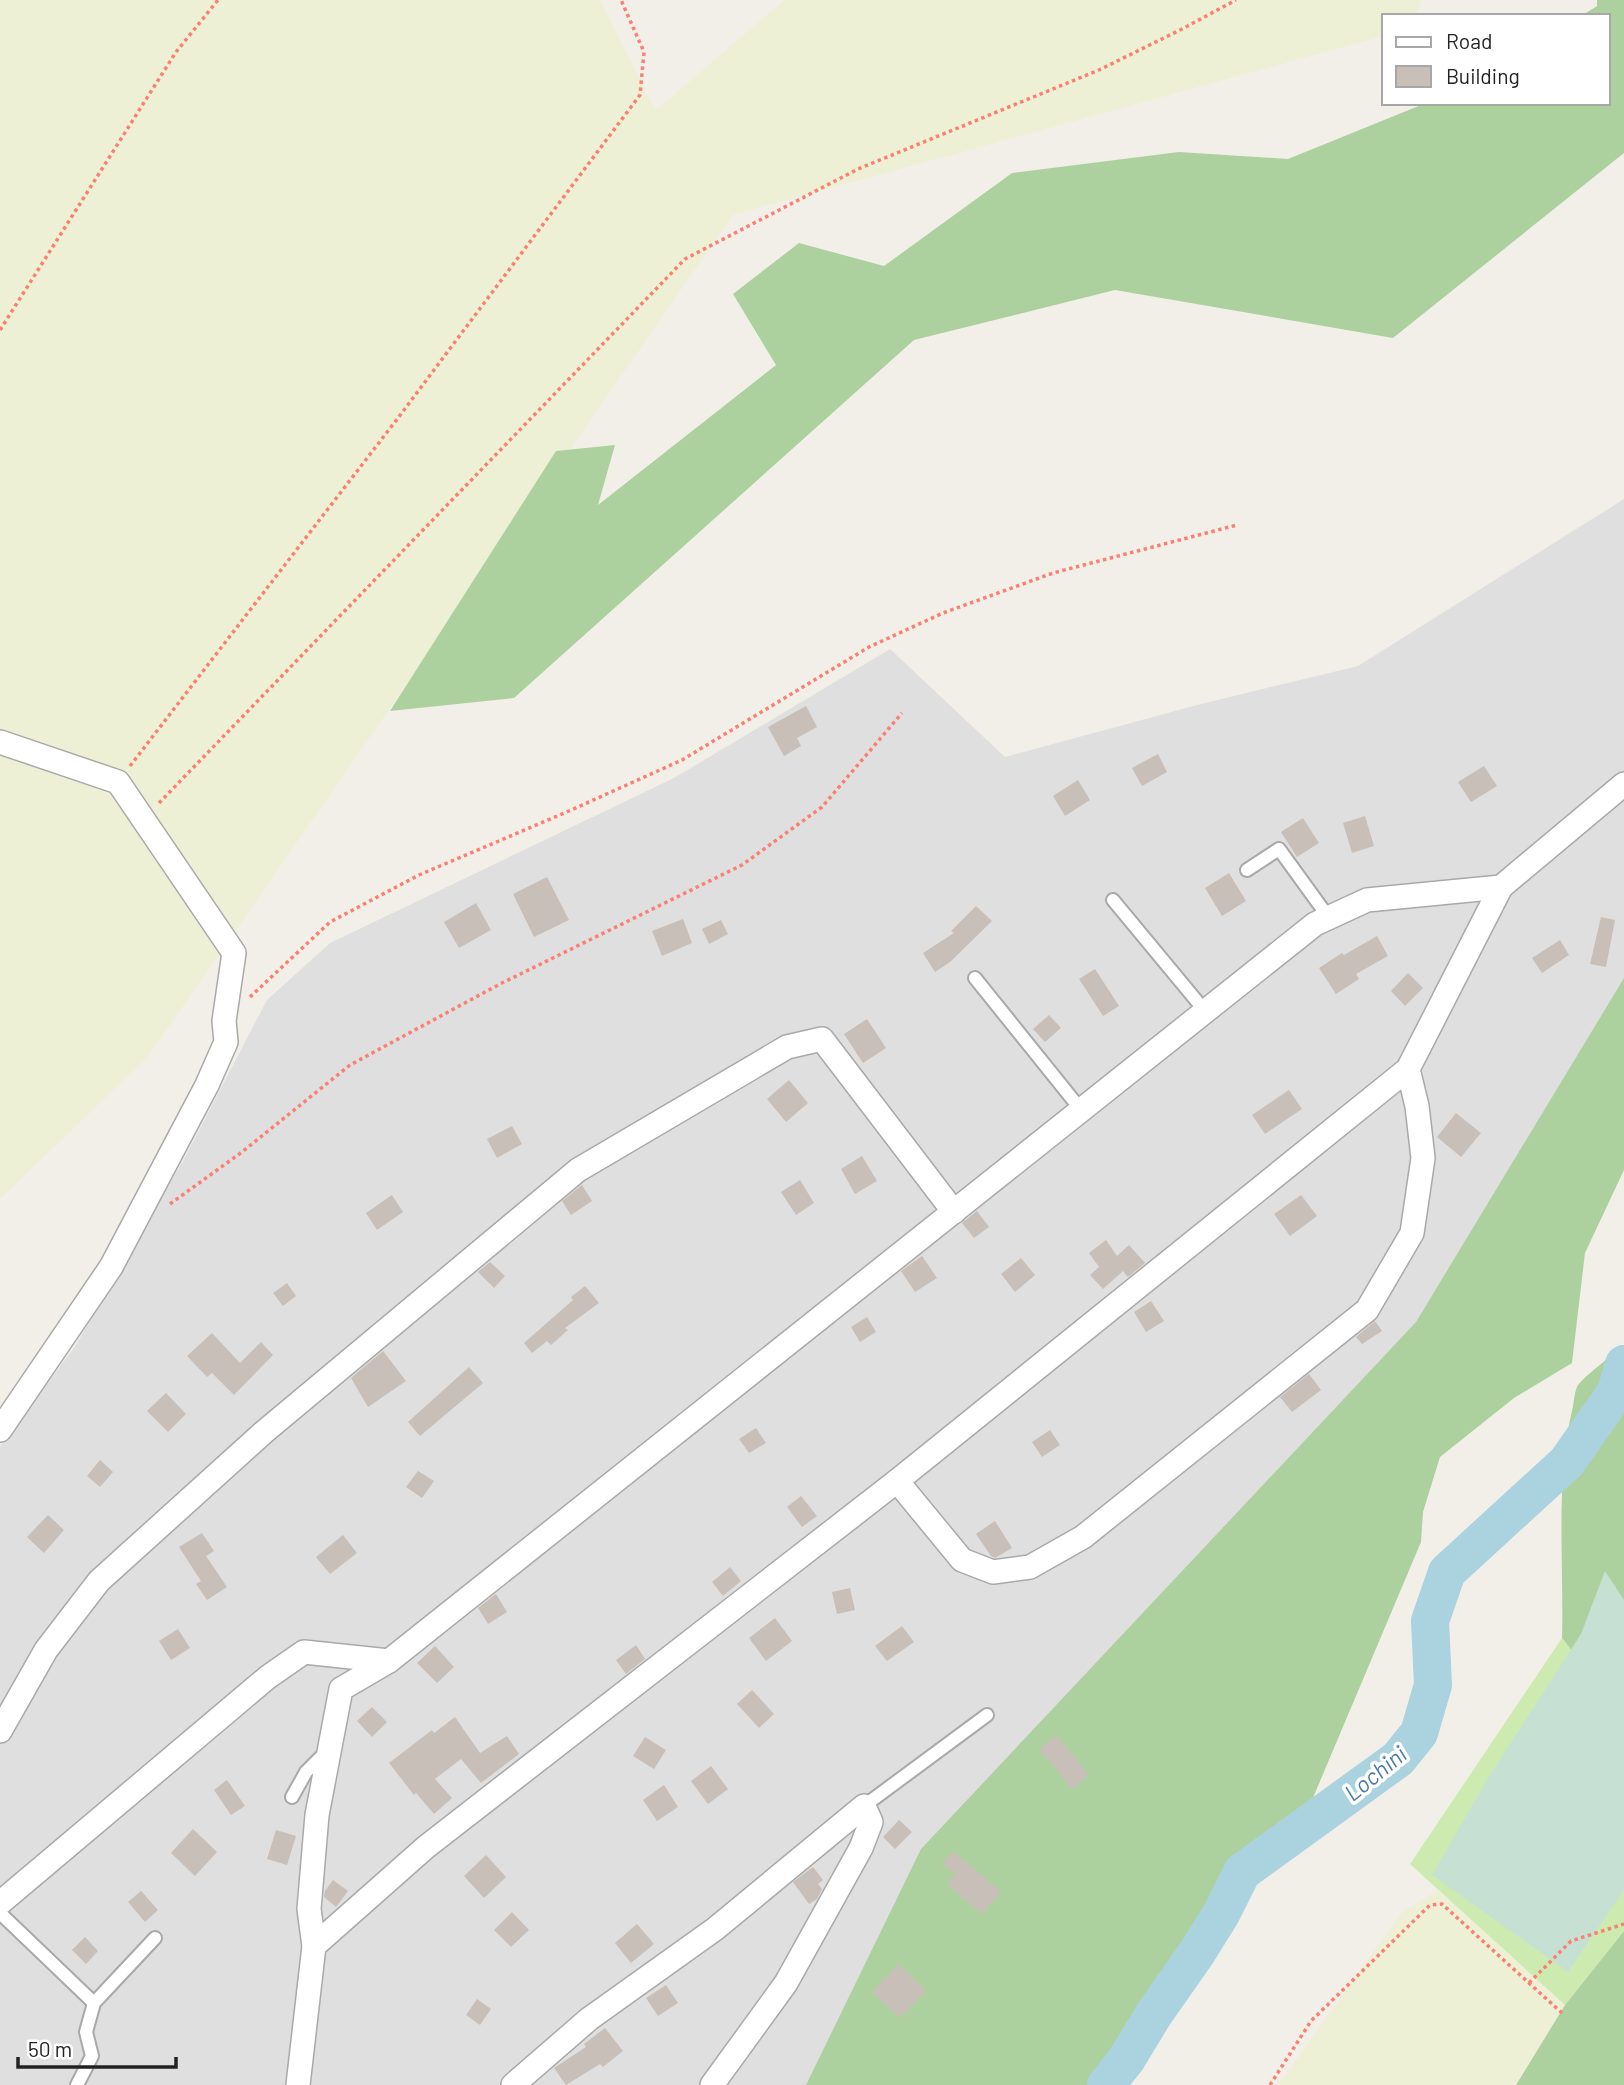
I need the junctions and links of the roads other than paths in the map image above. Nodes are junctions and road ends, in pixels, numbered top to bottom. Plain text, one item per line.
1 (0, 742) edge
2 (1624, 784) edge
3 (1247, 870) dead end
4 (1501, 887) junction
5 (1113, 900) dead end
6 (1329, 918) junction
7 (975, 978) dead end
8 (1205, 1012) junction
9 (1408, 1069) junction
10 (1082, 1111) junction
11 (954, 1212) junction
12 (0, 1430) edge
13 (897, 1481) junction
14 (389, 1661) junction
15 (987, 1715) dead end
16 (0, 1731) edge
17 (328, 1749) junction
18 (292, 1797) dead end
19 (864, 1806) junction
20 (0, 1903) edge
21 (0, 1913) edge
22 (155, 1938) dead end
23 (314, 1945) junction
24 (94, 2003) junction
25 (77, 2085) edge
26 (298, 2085) edge
27 (513, 2085) edge
28 (712, 2085) edge

1 - 12 street
2 - 4 street
3 - 6 lane
4 - 6 street
4 - 9 street
5 - 8 lane
6 - 8 street
7 - 10 lane
8 - 10 street
9 - 13 street
9 - 13 street
10 - 11 street
11 - 14 street
11 - 16 street
13 - 23 street
14 - 17 street
14 - 20 street
15 - 19 lane
17 - 18 lane
17 - 23 street
19 - 27 street
19 - 28 street
21 - 24 lane
22 - 24 lane
23 - 26 street
24 - 25 lane

